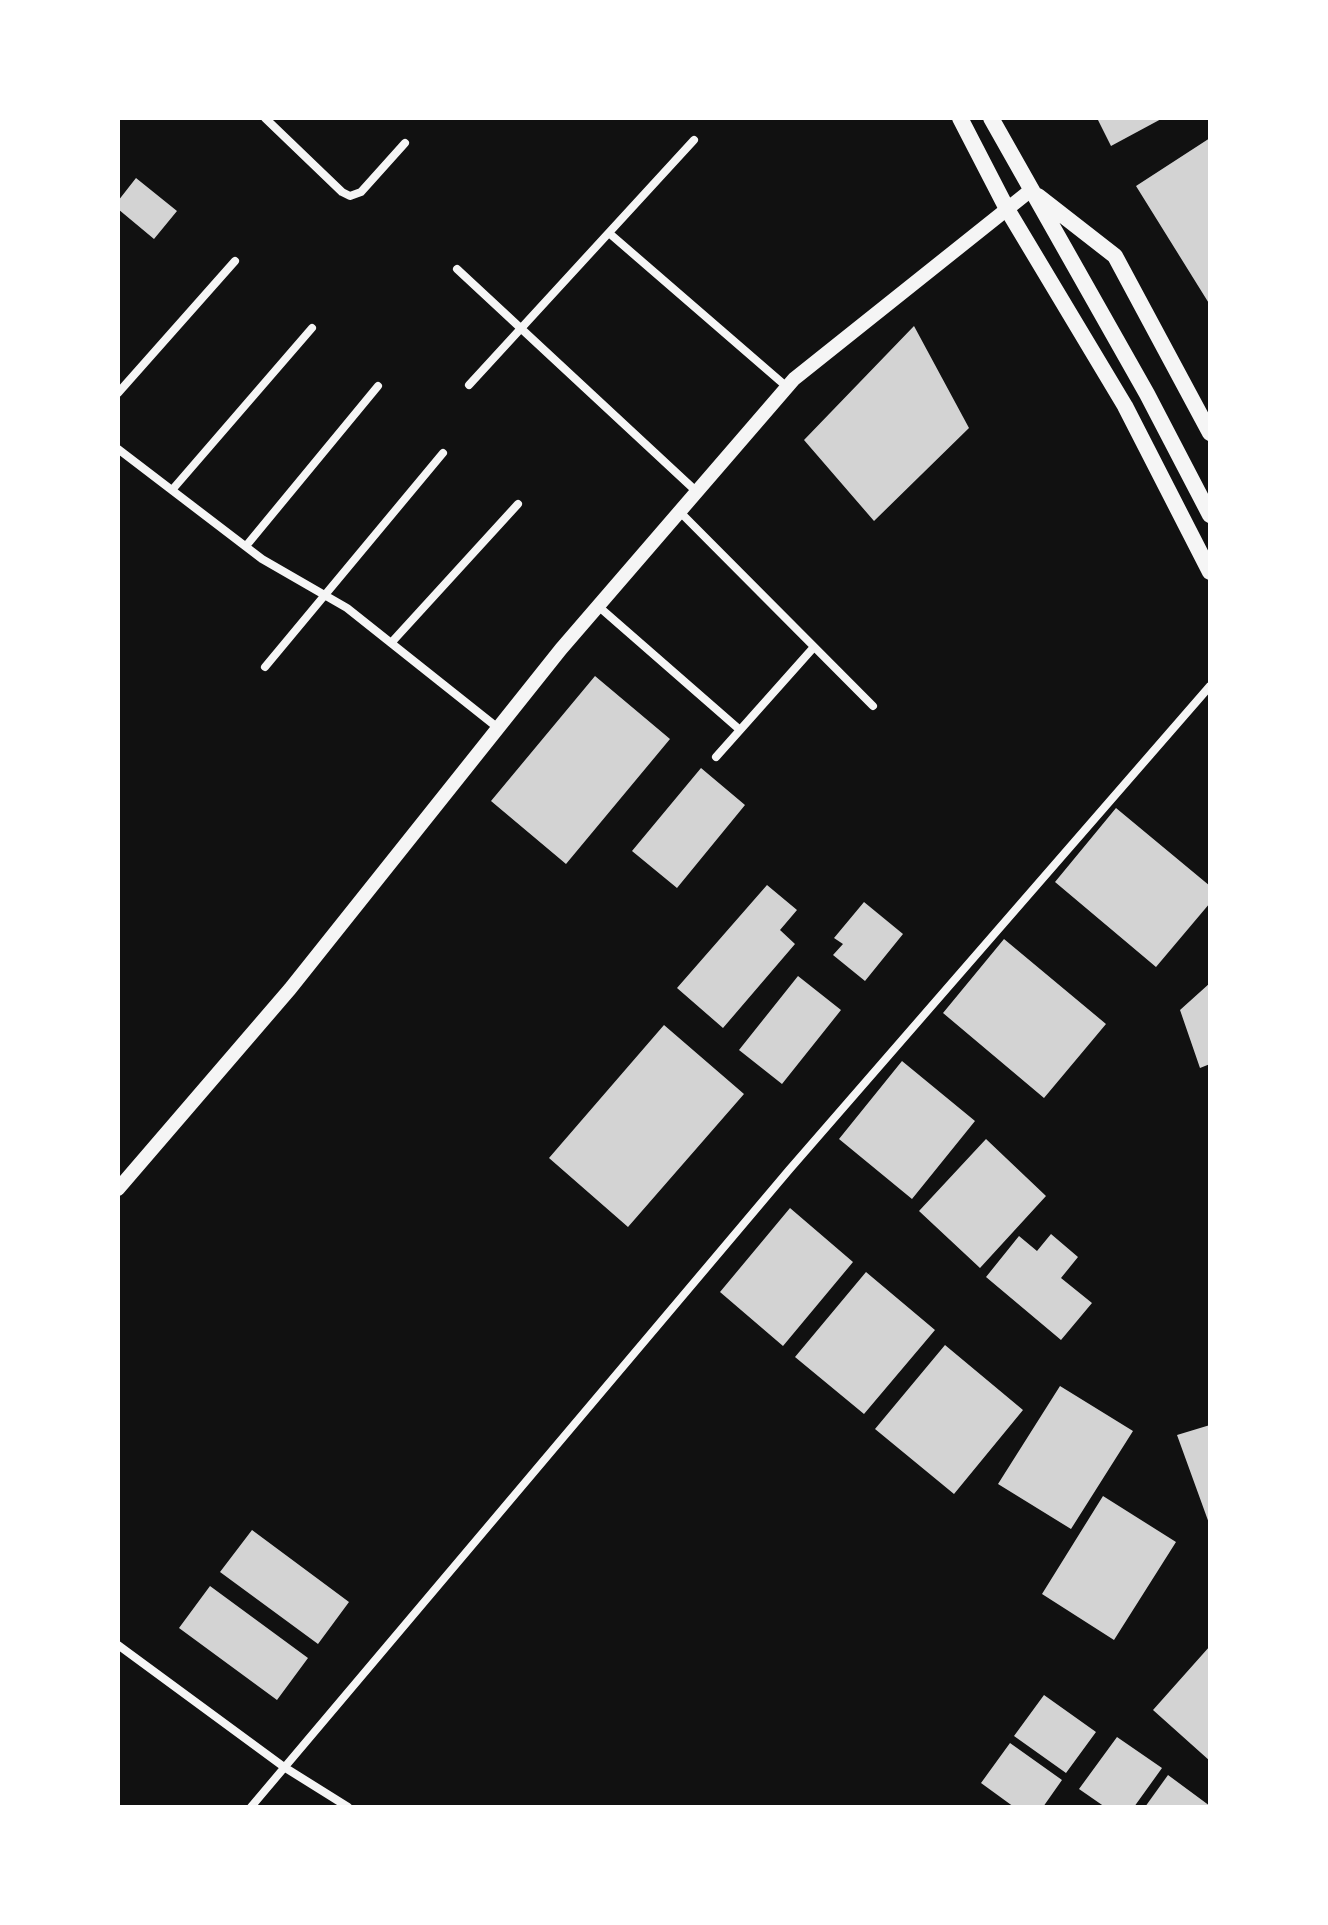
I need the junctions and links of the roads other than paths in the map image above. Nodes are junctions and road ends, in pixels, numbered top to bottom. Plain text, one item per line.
1 (265, 118) edge
2 (960, 118) edge
3 (991, 118) edge
4 (694, 140) dead end
5 (405, 143) dead end
6 (1031, 190) junction
7 (1007, 209) junction
8 (609, 233) junction
9 (235, 261) dead end
10 (457, 269) dead end
11 (312, 328) dead end
12 (521, 328) junction
13 (469, 385) dead end
14 (378, 386) dead end
15 (787, 387) junction
16 (118, 393) edge
17 (1210, 433) edge
18 (118, 449) edge
19 (443, 453) dead end
20 (172, 490) junction
21 (697, 492) junction
22 (518, 504) dead end
23 (680, 512) junction
24 (1210, 515) edge
25 (246, 546) junction
26 (1210, 572) edge
27 (326, 596) junction
28 (598, 606) junction
29 (391, 643) junction
30 (814, 647) junction
31 (265, 667) dead end
32 (1210, 686) edge
33 (873, 706) dead end
34 (498, 728) junction
35 (740, 730) junction
36 (716, 757) dead end
37 (118, 1189) edge
38 (118, 1645) edge
39 (284, 1767) junction
40 (251, 1807) edge
41 (348, 1807) edge

1 - 5 street
2 - 7 main road
3 - 6 main road
4 - 8 street
6 - 7 street
6 - 17 main road
6 - 24 main road
7 - 15 street
7 - 26 main road
8 - 12 street
8 - 15 street
9 - 16 street
10 - 12 street
11 - 20 street
12 - 13 street
12 - 21 street
14 - 25 street
15 - 21 street
18 - 20 street
19 - 27 street
20 - 25 street
21 - 23 street
22 - 29 street
23 - 28 street
23 - 30 street
25 - 27 street
27 - 29 street
27 - 31 street
28 - 34 street
28 - 35 street
29 - 34 street
30 - 33 street
30 - 35 street
32 - 39 street
34 - 37 street
35 - 36 street
38 - 39 street
39 - 40 street
39 - 41 street

